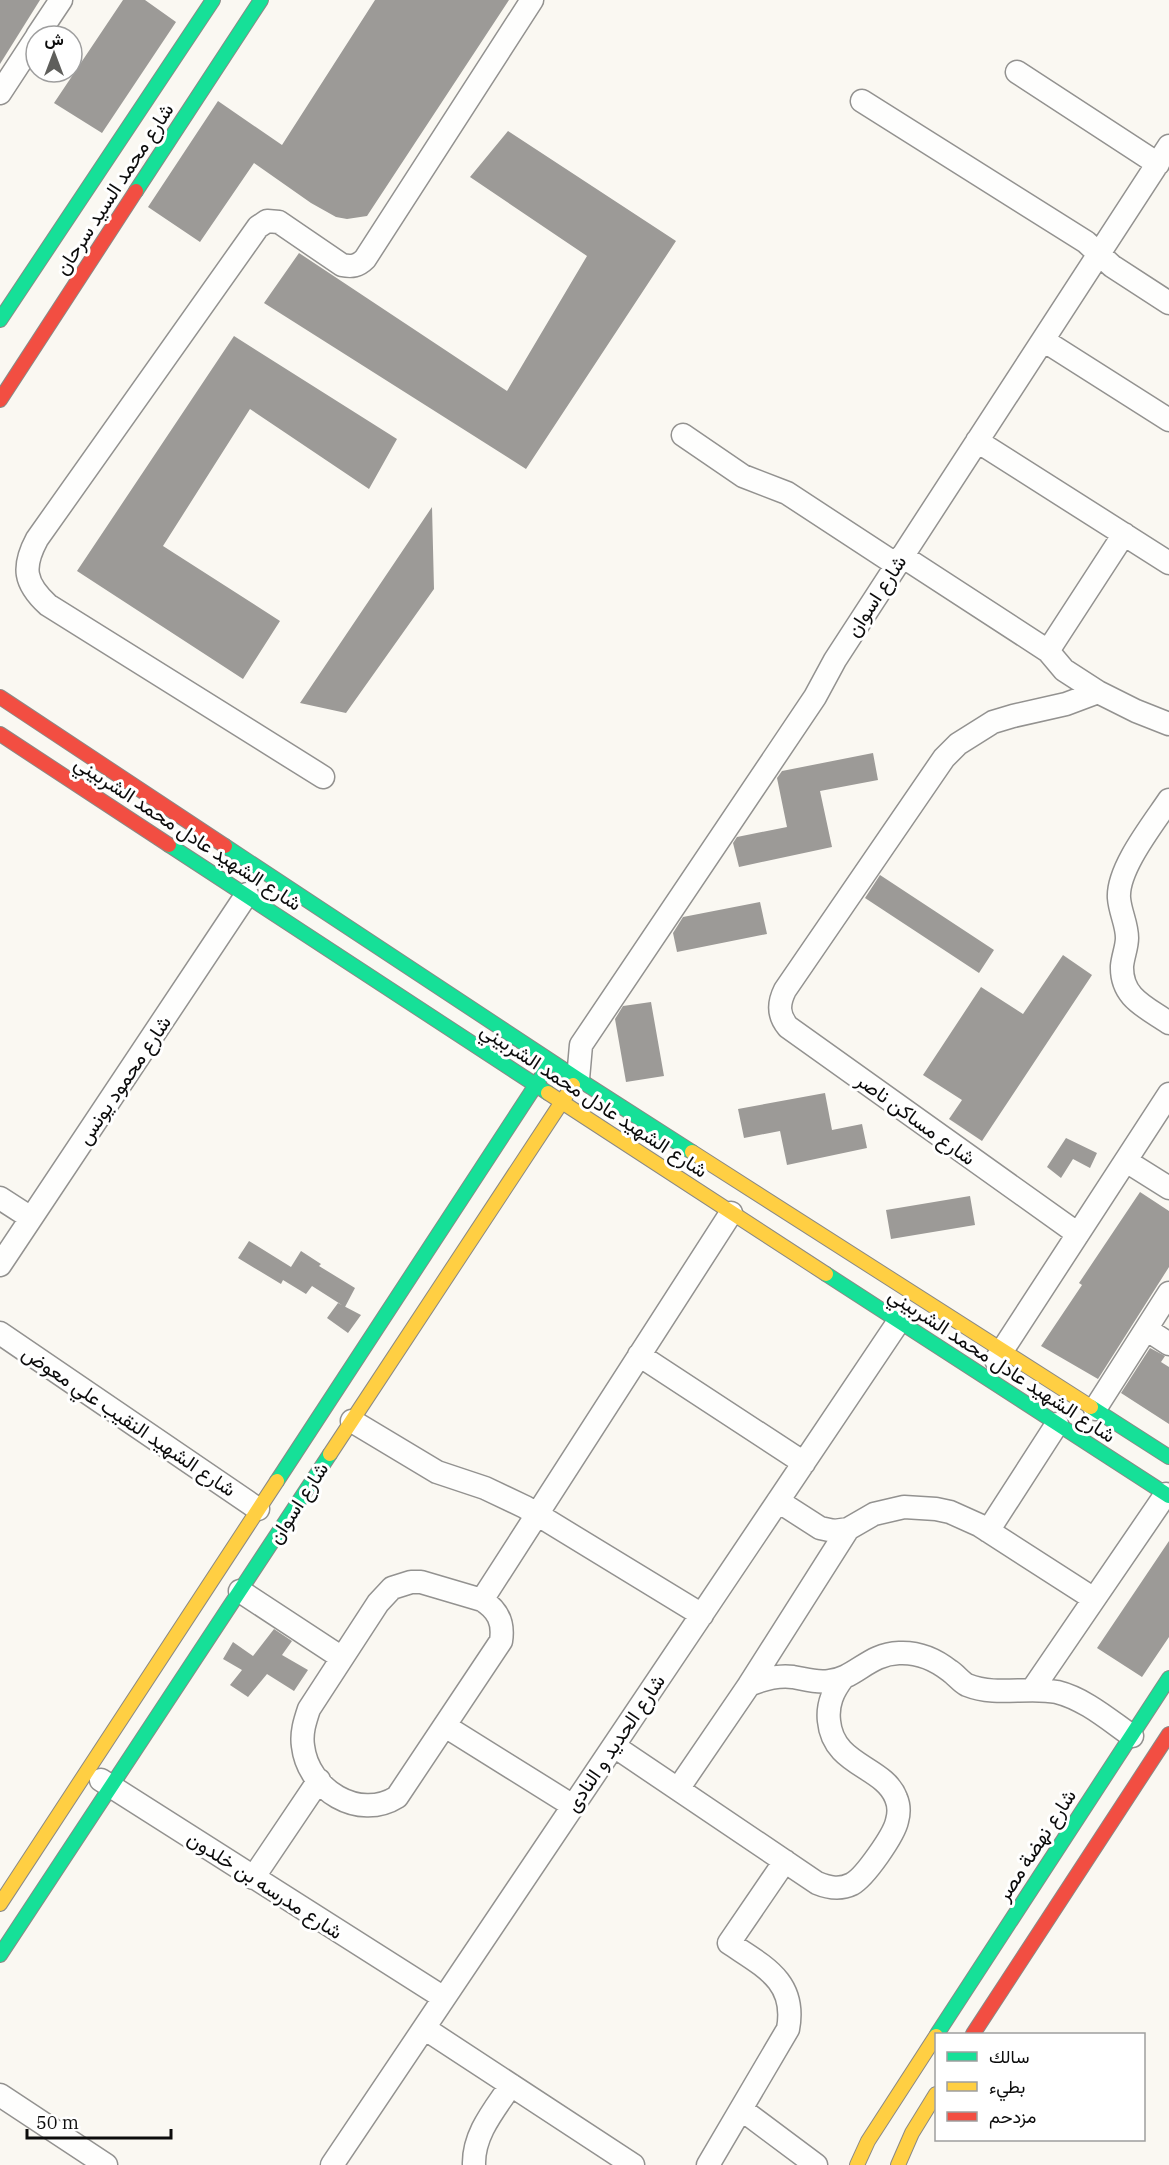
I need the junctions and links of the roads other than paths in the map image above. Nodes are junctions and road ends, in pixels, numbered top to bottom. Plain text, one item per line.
1 (61, 0) edge
2 (213, 0) edge
3 (261, 0) edge
4 (532, 0) edge
5 (45, 24) edge
6 (24, 57) edge
7 (1017, 72) dead end
8 (0, 93) edge
9 (862, 101) dead end
10 (1163, 155) edge
11 (1098, 254) junction
12 (1169, 303) edge
13 (0, 320) edge
14 (1043, 340) junction
15 (0, 400) edge
16 (1169, 420) edge
17 (683, 435) dead end
18 (977, 441) junction
19 (1124, 534) junction
20 (899, 560) junction
21 (1169, 562) edge
22 (1048, 651) junction
23 (1098, 692) junction
24 (0, 697) edge
25 (1169, 724) edge
26 (0, 734) edge
27 (323, 777) dead end
28 (1169, 800) edge
29 (247, 894) junction
30 (1169, 1023) edge
31 (581, 1045) junction
32 (551, 1061) junction
33 (578, 1079) junction
34 (536, 1085) junction
35 (1169, 1094) edge
36 (562, 1102) junction
37 (1126, 1161) junction
38 (1169, 1188) edge
39 (0, 1198) edge
40 (731, 1213) junction
41 (31, 1218) junction
42 (1078, 1234) junction
43 (0, 1265) edge
44 (1169, 1293) edge
45 (899, 1321) junction
46 (1146, 1329) junction
47 (0, 1333) edge
48 (1169, 1344) edge
49 (1002, 1350) junction
50 (639, 1355) junction
51 (985, 1377) junction
52 (1095, 1409) junction
53 (352, 1421) junction
54 (1057, 1424) junction
55 (1169, 1456) edge
56 (804, 1463) junction
57 (1167, 1495) edge
58 (778, 1501) junction
59 (258, 1509) junction
60 (537, 1514) junction
61 (848, 1529) junction
62 (988, 1531) junction
63 (240, 1591) junction
64 (1094, 1599) junction
65 (482, 1600) junction
66 (702, 1615) junction
67 (342, 1658) junction
68 (843, 1678) junction
69 (1169, 1678) edge
70 (749, 1685) junction
71 (1032, 1690) junction
72 (445, 1726) junction
73 (1169, 1734) edge
74 (1132, 1736) junction
75 (614, 1746) junction
76 (86, 1772) junction
77 (319, 1780) junction
78 (112, 1786) junction
79 (678, 1790) junction
80 (573, 1806) junction
81 (785, 1861) junction
82 (253, 1878) junction
83 (0, 1904) edge
84 (999, 1937) junction
85 (1027, 1950) junction
86 (0, 1955) edge
87 (967, 1989) junction
88 (997, 1997) junction
89 (444, 1998) junction
90 (424, 2028) junction
91 (938, 2033) edge
92 (975, 2033) edge
93 (935, 2038) edge
94 (511, 2085) junction
95 (0, 2095) edge
96 (935, 2096) edge
97 (741, 2109) junction
98 (868, 2141) junction
99 (106, 2165) edge
100 (332, 2165) edge
101 (474, 2165) edge
102 (633, 2165) edge
103 (708, 2165) edge
104 (816, 2165) edge
105 (848, 2165) edge
106 (857, 2165) edge
107 (898, 2165) edge

1 - 5 street
2 - 13 street, شارع محمد السيد سرحان
3 - 15 street, شارع محمد السيد سرحان
4 - 27 street
6 - 8 street
7 - 10 street
9 - 11 street
10 - 11 street, شارع اسوان
11 - 12 street
11 - 14 street, شارع اسوان
14 - 16 street
14 - 18 street, شارع اسوان
17 - 20 street
18 - 19 street
18 - 20 street, شارع اسوان
19 - 21 street
19 - 22 street
20 - 22 street
20 - 31 street, شارع اسوان
22 - 23 street
23 - 25 street
23 - 42 street, شارع مساكن ناصر
24 - 32 street, شارع الشهيد عادل محمد الشربيني
26 - 29 street, شارع الشهيد عادل محمد الشربيني
28 - 30 street
29 - 34 street, شارع الشهيد عادل محمد الشربيني
29 - 41 street, شارع محمود يونس
31 - 32 street, شارع اسوان
31 - 33 street, شارع اسوان
32 - 33 street, شارع الشهيد عادل محمد الشربيني
32 - 34 street, شارع اسوان
33 - 36 street, شارع اسوان
33 - 49 street, شارع الشهيد عادل محمد الشربيني
34 - 36 street, شارع الشهيد عادل محمد الشربيني
34 - 59 street, شارع اسوان
35 - 37 street
36 - 40 street, شارع الشهيد عادل محمد الشربيني
36 - 53 street, شارع اسوان
37 - 38 street
37 - 42 street
39 - 41 street
40 - 45 street, شارع الشهيد عادل محمد الشربيني
40 - 50 street
41 - 43 street, شارع محمود يونس
42 - 49 street
44 - 46 street
45 - 51 street, شارع الشهيد عادل محمد الشربيني
45 - 56 street, شارع الحديد و النادى
46 - 48 street
46 - 52 street
47 - 59 street, شارع الشهيد النقيب علي معوض
49 - 51 street
49 - 52 street, شارع الشهيد عادل محمد الشربيني
50 - 56 street
50 - 60 street
51 - 54 street, شارع الشهيد عادل محمد الشربيني
52 - 55 street, شارع الشهيد عادل محمد الشربيني
53 - 60 street
53 - 63 street, شارع اسوان
54 - 57 street, شارع الشهيد عادل محمد الشربيني
54 - 62 street
56 - 58 street, شارع الحديد و النادى
57 - 64 street
58 - 61 street
58 - 66 street, شارع الحديد و النادى
59 - 76 street, شارع اسوان
60 - 65 street
60 - 66 street
61 - 62 street
61 - 70 street
62 - 64 street
63 - 67 street
63 - 78 street, شارع اسوان
64 - 71 street
65 - 67 street
65 - 72 street
66 - 75 street, شارع الحديد و النادى
67 - 77 street
68 - 70 street
68 - 71 street
68 - 81 street
69 - 74 street, شارع نهضة مصر
70 - 79 street
71 - 74 street
72 - 77 street
72 - 80 street
73 - 85 street
74 - 84 street, شارع نهضة مصر
75 - 79 street
75 - 80 street, شارع الحديد و النادى
76 - 78 street, شارع مدرسه بن خلدون
76 - 83 street, شارع اسوان
77 - 82 street
78 - 82 street, شارع مدرسه بن خلدون
78 - 86 street, شارع اسوان
79 - 81 street
80 - 89 street, شارع الحديد و النادى
81 - 97 street
82 - 89 street, شارع مدرسه بن خلدون
84 - 85 street
84 - 87 street, شارع نهضة مصر
85 - 88 street
87 - 88 street
87 - 91 street, شارع نهضة مصر
88 - 92 street
89 - 90 street, شارع الحديد و النادى
90 - 94 street
90 - 100 street, شارع الحديد و النادى
93 - 98 street, شارع نهضة مصر
94 - 101 street
94 - 102 street
95 - 99 street
96 - 107 street
97 - 103 street
97 - 104 street
98 - 105 street
98 - 106 street, شارع نهضة مصر

